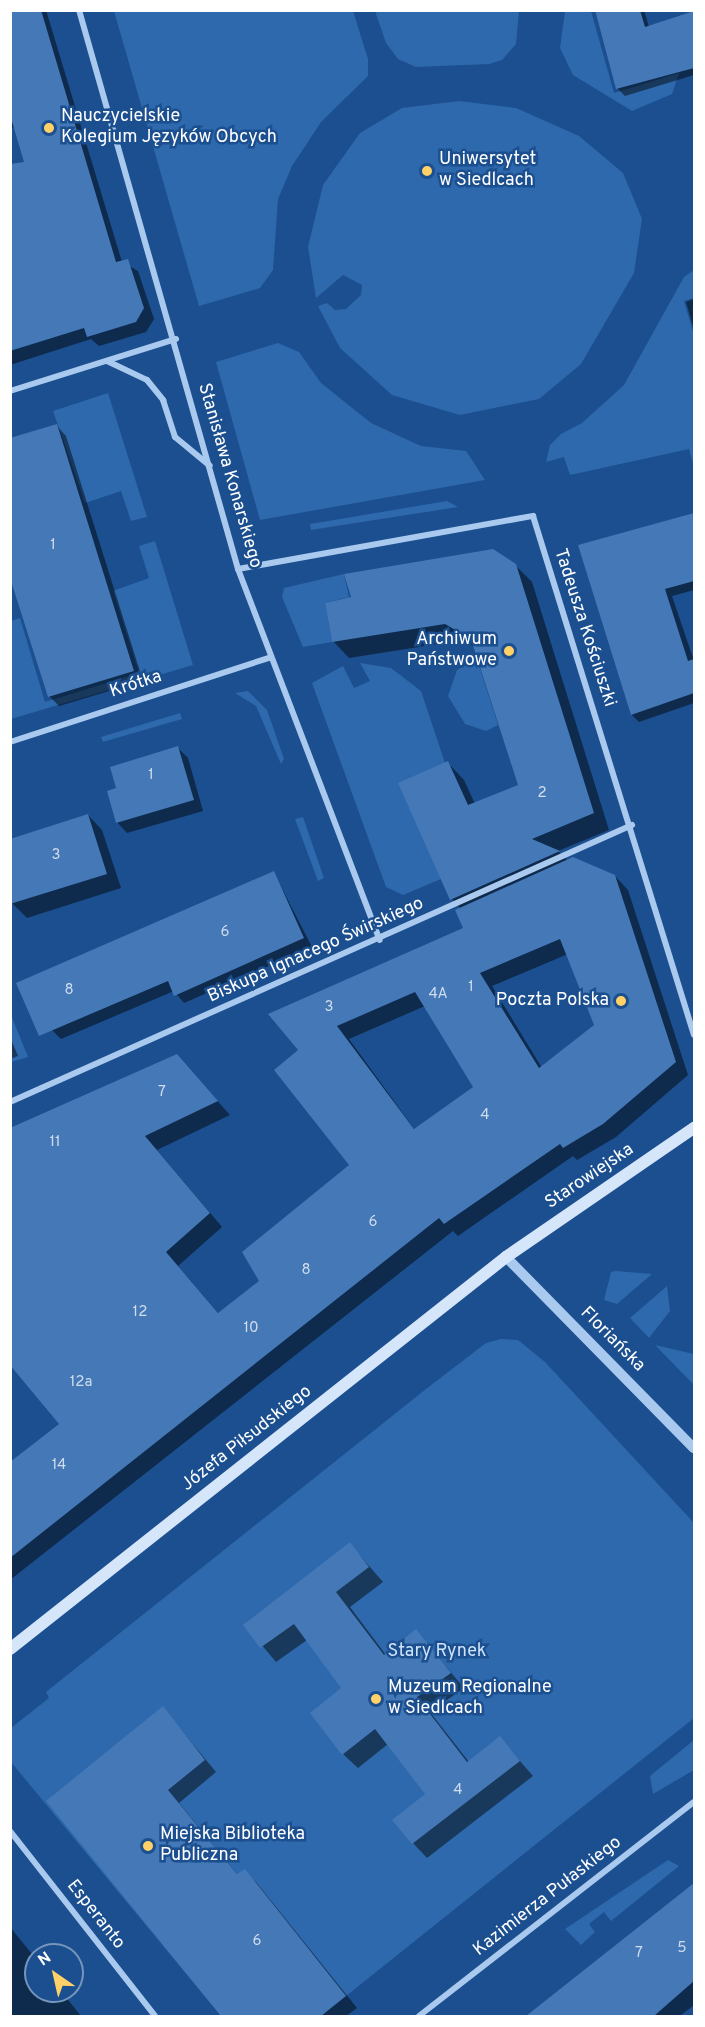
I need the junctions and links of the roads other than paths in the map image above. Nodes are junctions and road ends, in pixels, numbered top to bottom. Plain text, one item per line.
1 (79, 10) edge
2 (176, 339) junction
3 (106, 361) junction
4 (10, 391) edge
5 (210, 466) junction
6 (238, 569) junction
7 (271, 657) junction
8 (10, 742) edge
9 (632, 825) junction
10 (380, 940) junction
11 (694, 1035) edge
12 (10, 1102) edge
13 (694, 1128) edge
14 (506, 1257) junction
15 (694, 1448) edge
16 (10, 1649) edge
17 (694, 1802) edge
18 (10, 1832) edge
19 (155, 2016) edge
20 (419, 2016) edge

1 - 2 street, Stanisława Konarskiego
2 - 3 street
2 - 5 street, Stanisława Konarskiego
3 - 4 street
3 - 5 street
5 - 6 street, Stanisława Konarskiego
6 - 7 street, Stanisława Konarskiego
6 - 9 street, Tadeusza Kościuszki
7 - 8 street, Krótka
7 - 10 street, Stanisława Konarskiego
9 - 10 street, Biskupa Ignacego Świrskiego
9 - 11 street, Tadeusza Kościuszki
10 - 12 street, Biskupa Ignacego Świrskiego
13 - 14 main road, Starowiejska
14 - 15 street, Floriańska
14 - 16 main road, Józefa Piłsudskiego
17 - 20 street, Kazimierza Pułaskiego
18 - 19 street, Esperanto

